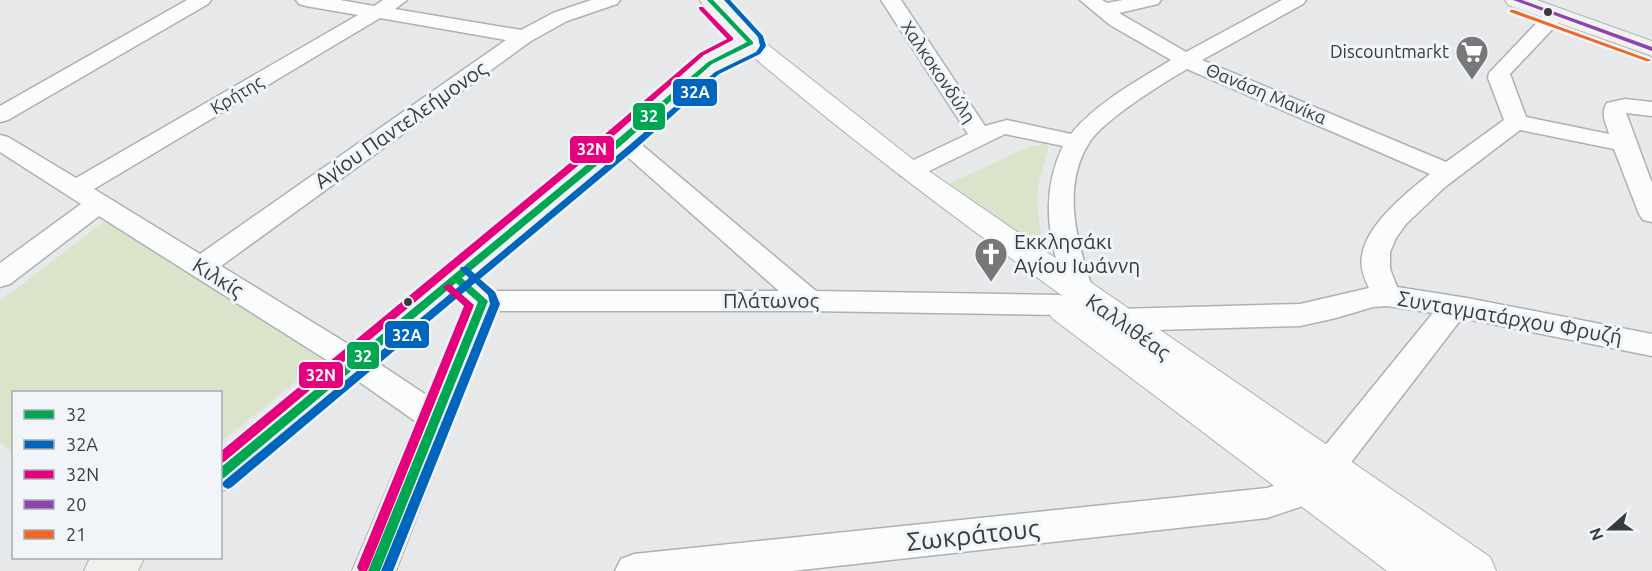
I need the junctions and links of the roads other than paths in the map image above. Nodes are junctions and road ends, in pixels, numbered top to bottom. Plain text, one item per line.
1 (201, 0) edge
2 (306, 0) edge
3 (397, 0) edge
4 (610, 0) edge
5 (685, 0) edge
6 (710, 0) edge
7 (891, 0) edge
8 (1151, 0) edge
9 (1516, 0) edge
10 (1287, 2) edge
11 (1097, 5) edge
12 (377, 12) junction
13 (1556, 14) junction
14 (524, 37) junction
15 (740, 47) junction
16 (1652, 49) edge
17 (1185, 60) junction
18 (1652, 109) edge
19 (0, 115) edge
20 (1516, 122) junction
21 (981, 137) junction
22 (622, 140) junction
23 (0, 142) edge
24 (1076, 142) junction
25 (1624, 144) junction
26 (910, 171) junction
27 (1450, 173) junction
28 (87, 196) junction
29 (1652, 214) edge
30 (201, 267) junction
31 (0, 278) edge
32 (470, 290) junction
33 (1387, 296) junction
34 (1070, 299) junction
35 (809, 301) junction
36 (1455, 306) junction
37 (1118, 320) junction
38 (1652, 345) edge
39 (355, 363) junction
40 (434, 417) junction
41 (222, 474) edge
42 (1318, 479) junction
43 (121, 559) edge
44 (106, 571) edge
45 (374, 571) edge
46 (634, 571) edge
47 (1421, 571) edge
48 (1474, 571) edge

1 - 19 street
2 - 12 street
3 - 12 street, Κρήτης
4 - 14 street, Αγίου Παντελεήμονος
5 - 15 main road, Καλλιθέας
6 - 15 main road, Καλλιθέας
7 - 21 street, Χαλκοκονδύλη
8 - 11 street
9 - 13 main road
10 - 17 street
11 - 17 street, Θανάση Μανίκα
12 - 14 street
12 - 28 street, Κρήτης
13 - 16 main road
13 - 20 street
14 - 30 street, Αγίου Παντελεήμονος
15 - 22 main road
15 - 26 street, Καλλιθέας
15 - 34 street, Καλλιθέας
17 - 24 street
17 - 27 street, Θανάση Μανίκα
18 - 25 street
20 - 25 street
20 - 27 street
21 - 24 street
21 - 26 street, Χαλκοκονδύλη
22 - 32 main road
22 - 35 street
23 - 28 street, Κιλκίς
24 - 34 street
25 - 29 street
26 - 34 street, Καλλιθέας
27 - 33 street
28 - 30 street, Κιλκίς
28 - 31 street, Κρήτης
30 - 39 street, Κιλκίς
32 - 35 street, Πλάτωνος
32 - 39 main road
32 - 40 main road
33 - 36 street, Συνταγματάρχου Φρυζή
33 - 37 street, Συνταγματάρχου Φρυζή
34 - 35 street, Πλάτωνος
34 - 37 street, Καλλιθέας
34 - 42 street, Καλλιθέας
36 - 38 street, Συνταγματάρχου Φρυζή
36 - 42 street
37 - 42 street, Καλλιθέας
39 - 40 street, Κιλκίς
39 - 41 main road
40 - 45 main road
42 - 46 street, Σωκράτους
42 - 47 street, Καλλιθέας
42 - 48 street, Καλλιθέας
43 - 44 main road

